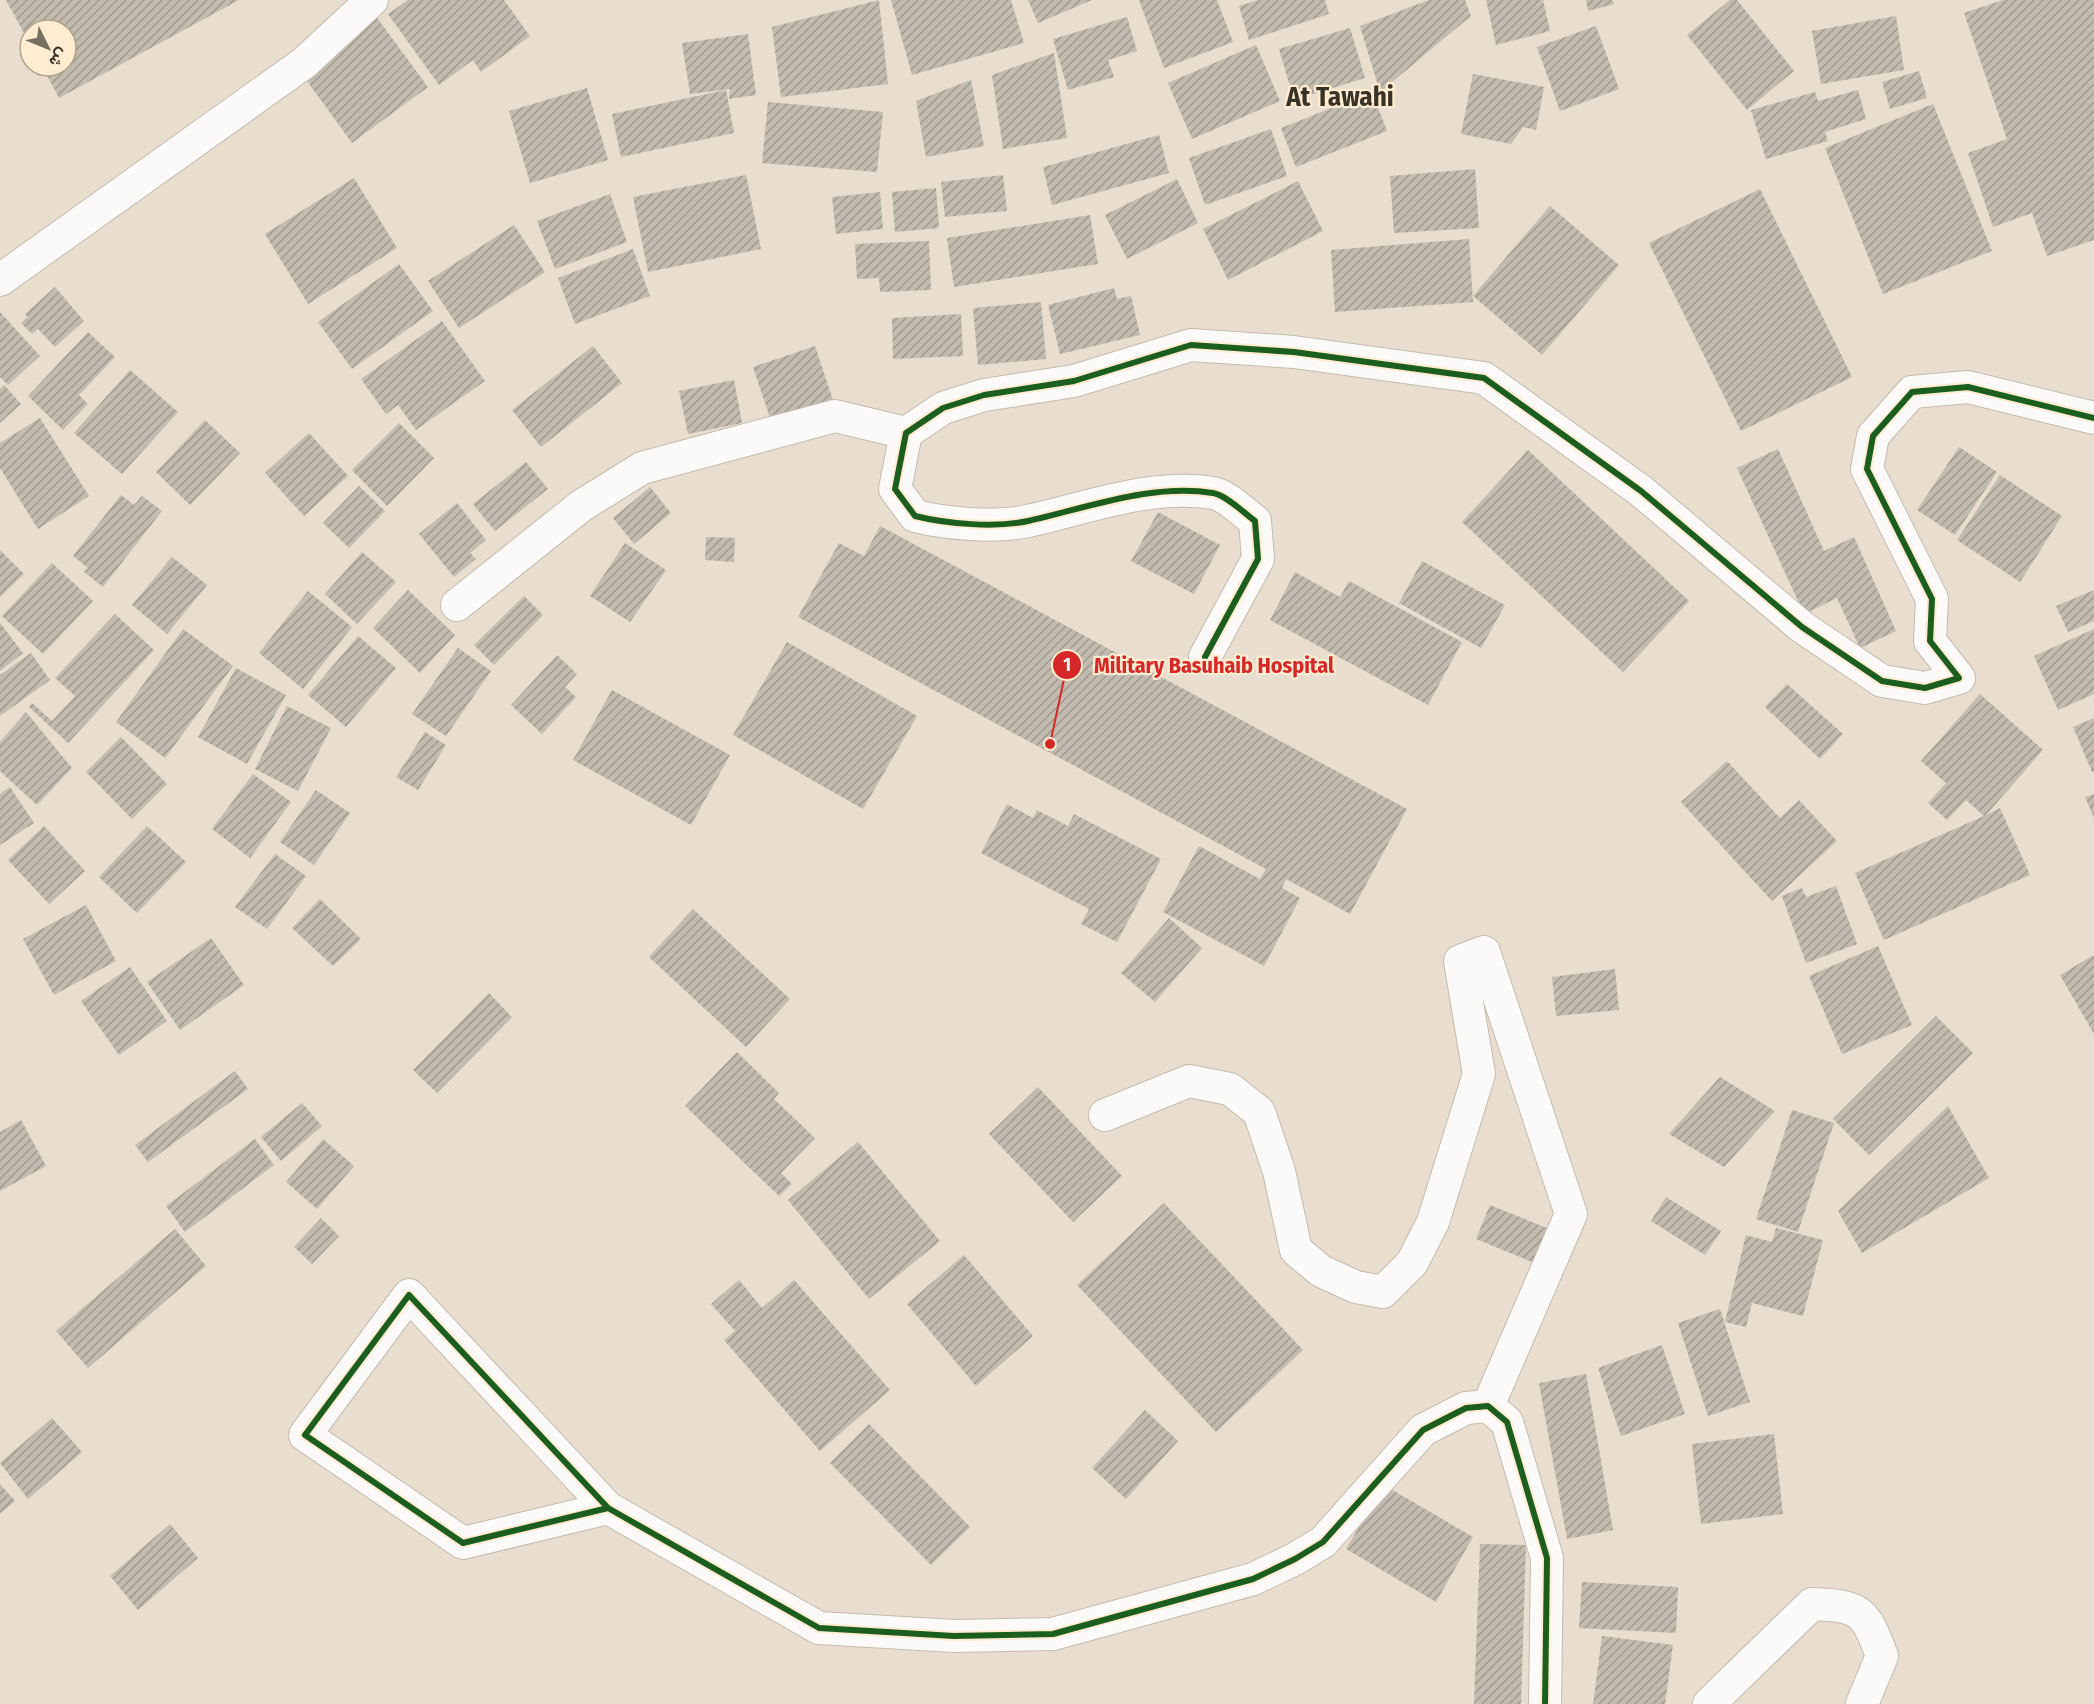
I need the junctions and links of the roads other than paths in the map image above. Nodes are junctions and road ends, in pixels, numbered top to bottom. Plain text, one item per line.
1 (372, 0) edge
2 (0, 280) edge
3 (2094, 418) edge
4 (906, 433) junction
5 (457, 606) dead end
6 (1205, 657) dead end
7 (1105, 1116) dead end
8 (1488, 1406) junction
9 (608, 1508) junction
10 (1545, 1704) edge
11 (1709, 1704) edge
12 (1862, 1704) edge

1 - 2 street
3 - 4 street
4 - 5 street
4 - 6 street
7 - 8 street
8 - 9 street
8 - 10 street
9 - 9 street
11 - 12 street

